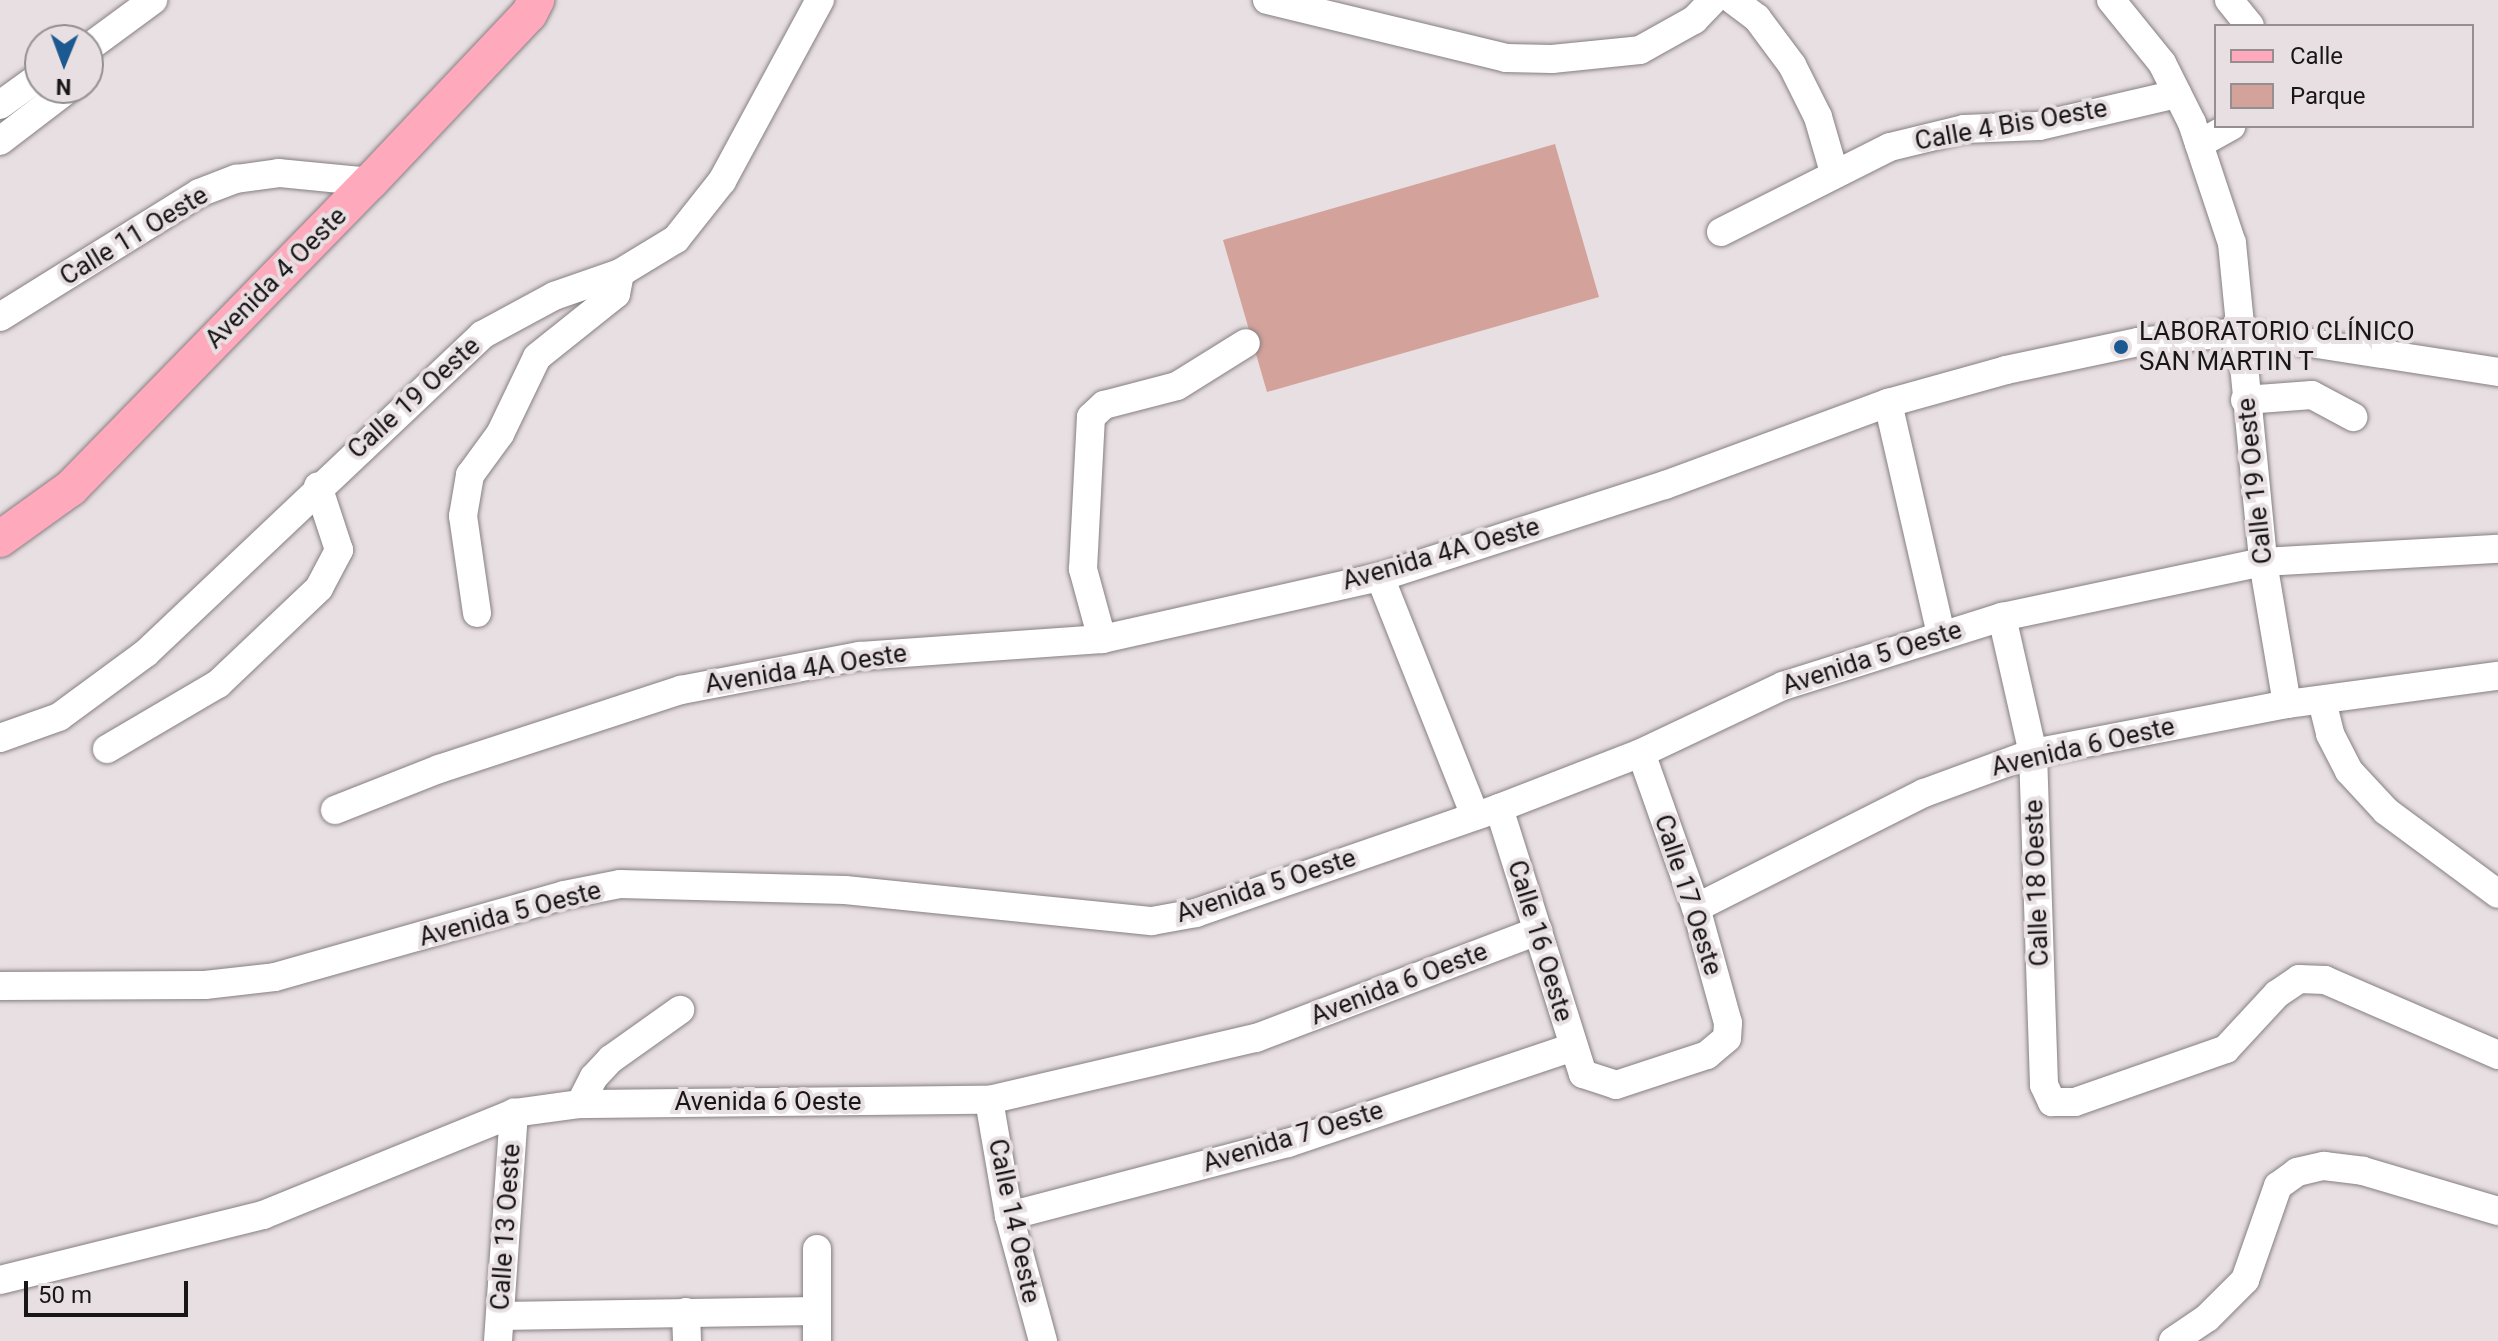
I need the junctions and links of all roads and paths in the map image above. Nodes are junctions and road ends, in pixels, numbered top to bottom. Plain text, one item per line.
1 (153, 0) edge
2 (536, 0) edge
3 (820, 0) edge
4 (1267, 0) edge
5 (1713, 0) edge
6 (1733, 0) edge
7 (2111, 0) edge
8 (2229, 0) edge
9 (2248, 24) edge
10 (104, 38) edge
11 (24, 88) edge
12 (2177, 94) junction
13 (48, 104) edge
14 (0, 105) edge
15 (2227, 128) edge
16 (0, 141) edge
17 (2199, 144) junction
18 (1834, 172) junction
19 (370, 182) junction
20 (1721, 232) dead end
21 (620, 273) junction
22 (0, 317) edge
23 (2240, 332) junction
24 (1246, 343) dead end
25 (2498, 372) edge
26 (2245, 400) junction
27 (1888, 403) junction
28 (2353, 417) dead end
29 (318, 486) junction
30 (0, 539) edge
31 (2498, 549) edge
32 (2263, 562) junction
33 (1380, 577) junction
34 (477, 613) dead end
35 (2002, 617) junction
36 (1941, 634) junction
37 (1102, 639) junction
38 (2498, 676) edge
39 (2322, 701) junction
40 (2287, 704) junction
41 (0, 738) edge
42 (107, 749) dead end
43 (1641, 753) junction
44 (2033, 753) junction
45 (335, 810) dead end
46 (1487, 812) junction
47 (2498, 894) edge
48 (1696, 908) junction
49 (1538, 931) junction
50 (0, 986) edge
51 (680, 1010) dead end
52 (1573, 1047) junction
53 (2498, 1055) edge
54 (1583, 1074) joint
55 (989, 1100) junction
56 (580, 1104) junction
57 (514, 1113) junction
58 (2498, 1211) edge
59 (1009, 1216) junction
60 (817, 1249) dead end
61 (0, 1280) edge
62 (817, 1311) junction
63 (686, 1312) junction
64 (605, 1327) edge
65 (499, 1329) edge
66 (687, 1341) edge
67 (817, 1341) edge
68 (1043, 1341) edge
69 (2173, 1341) edge

1 - 10 street
2 - 19 main road, Avenida 4 Oeste
3 - 21 street, Calle 19 Oeste
4 - 5 street
6 - 18 street
7 - 12 street, Calle 19 Oeste
8 - 9 street
11 - 14 street
12 - 17 street, Calle 19 Oeste
12 - 18 street, Calle 4 Bis Oeste
13 - 16 street
15 - 17 street
17 - 23 street, Calle 19 Oeste
18 - 20 street, Calle 4 Bis Oeste
19 - 22 street, Calle 11 Oeste
19 - 30 main road, Avenida 4 Oeste
21 - 29 street, Calle 19 Oeste
21 - 34 street
23 - 25 street, Avenida 4A Oeste
23 - 26 street, Calle 19 Oeste
23 - 27 street, Avenida 4A Oeste
24 - 37 street
26 - 28 street
26 - 32 street, Calle 19 Oeste
27 - 33 street, Avenida 4A Oeste
27 - 36 street
29 - 41 street, Calle 19 Oeste
29 - 42 street
31 - 32 street, Avenida 5 Oeste
32 - 35 street, Avenida 5 Oeste
32 - 40 street, Calle 19 Oeste
33 - 37 street, Avenida 4A Oeste
33 - 46 street, Calle 16 Oeste
35 - 36 street, Avenida 5 Oeste
35 - 44 street, Calle 18 Oeste
36 - 43 street, Avenida 5 Oeste
37 - 45 street, Avenida 4A Oeste
38 - 39 street, Avenida 6 Oeste
39 - 40 street, Avenida 6 Oeste
39 - 47 street
40 - 44 street, Avenida 6 Oeste
43 - 46 street, Avenida 5 Oeste
43 - 48 street, Calle 17 Oeste
44 - 48 street, Avenida 6 Oeste
44 - 53 street, Calle 18 Oeste
46 - 49 street, Calle 16 Oeste
46 - 50 street, Avenida 5 Oeste
48 - 54 street, Calle 17 Oeste
49 - 52 street, Calle 16 Oeste
49 - 55 street, Avenida 6 Oeste
51 - 56 street
52 - 54 street, Calle 16 Oeste
52 - 59 street, Avenida 7 Oeste
55 - 56 street, Avenida 6 Oeste
55 - 59 street, Calle 14 Oeste
56 - 57 street, Avenida 6 Oeste
57 - 61 street, Avenida 6 Oeste
57 - 65 street, Calle 13 Oeste
58 - 69 street
59 - 68 street, Calle 14 Oeste
60 - 62 street
62 - 63 street
62 - 67 street
63 - 64 street
63 - 66 street
64 - 65 street

